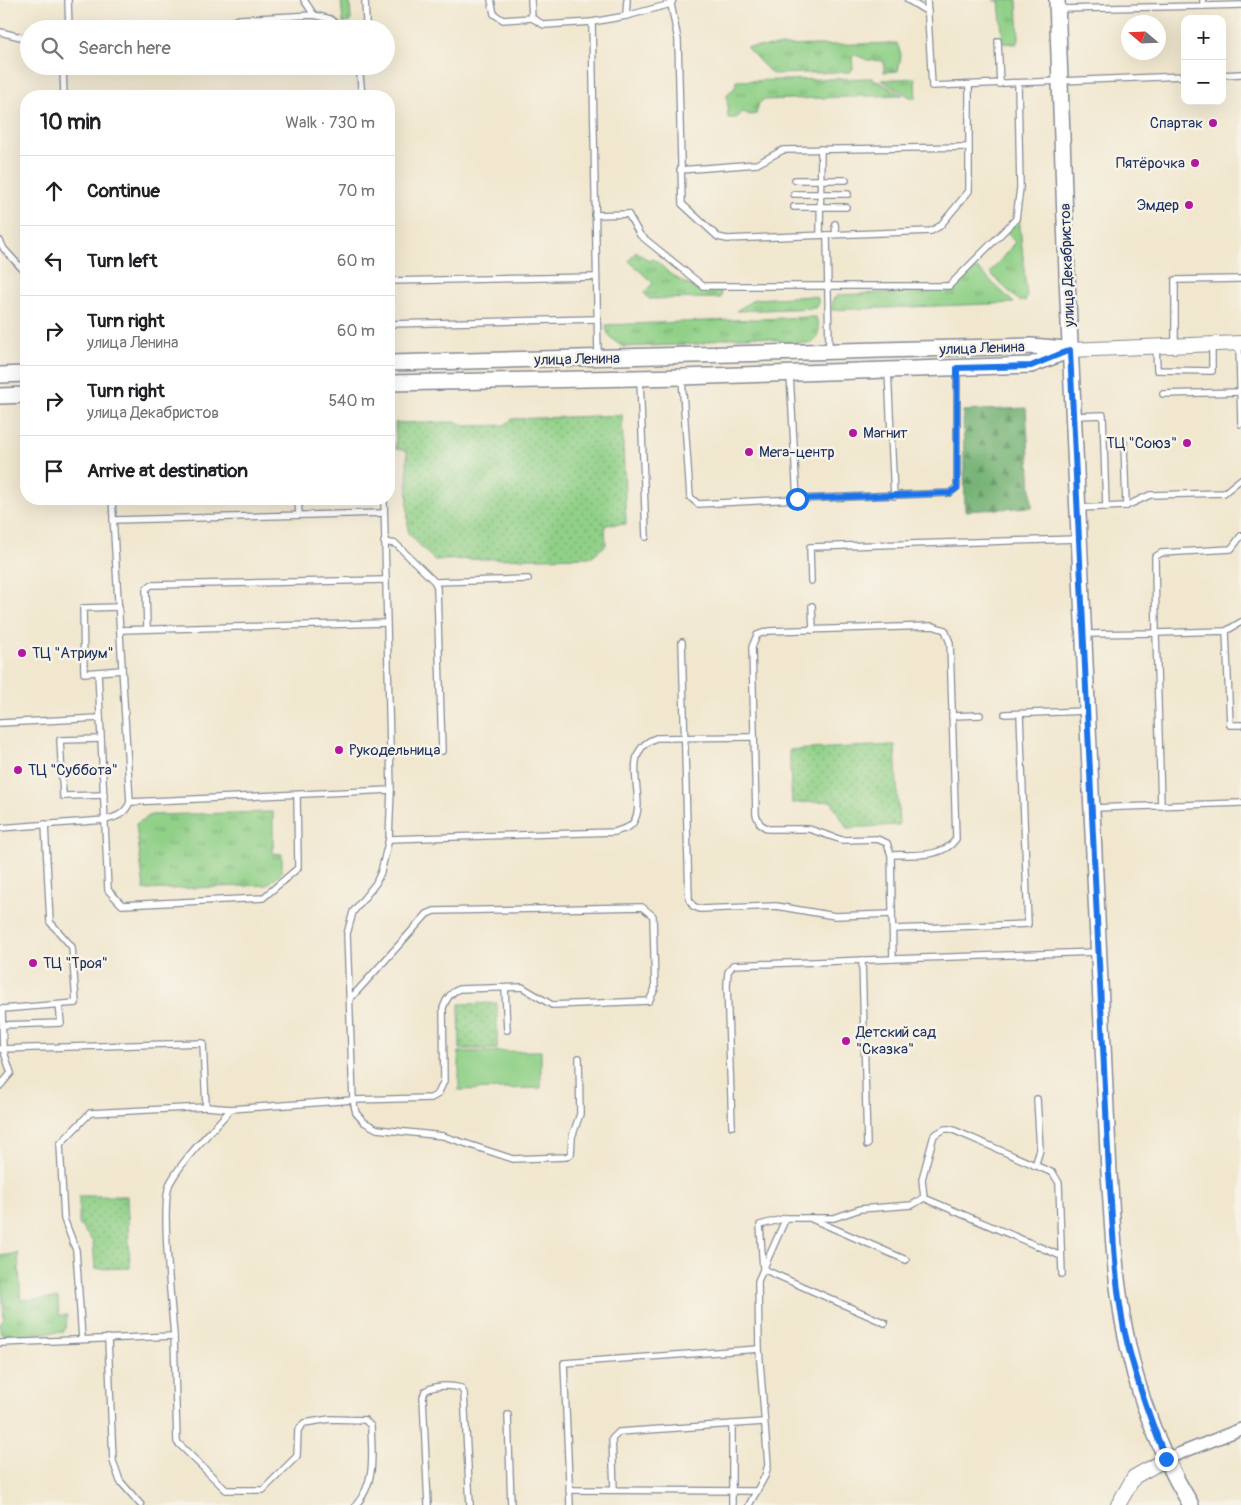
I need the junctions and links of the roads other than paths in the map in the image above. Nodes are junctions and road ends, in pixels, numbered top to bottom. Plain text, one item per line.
1 (68, 0) edge
2 (304, 0) edge
3 (365, 0) edge
4 (491, 0) edge
5 (531, 0) edge
6 (626, 0) edge
7 (908, 0) edge
8 (927, 0) edge
9 (672, 2) edge
10 (1203, 3) edge
11 (1228, 3) edge
12 (1058, 4) edge
13 (1241, 5) edge
14 (928, 12) junction
15 (314, 15) junction
16 (626, 16) junction
17 (532, 18) junction
18 (69, 20) edge
19 (236, 20) edge
20 (331, 20) edge
21 (366, 20) edge
22 (592, 22) junction
23 (0, 32) edge
24 (20, 37) edge
25 (998, 41) dead end
26 (1241, 74) edge
27 (63, 75) edge
28 (360, 75) edge
29 (1226, 75) edge
30 (1181, 76) edge
31 (1060, 82) junction
32 (1000, 84) junction
33 (1018, 84) junction
34 (969, 85) junction
35 (64, 90) edge
36 (361, 90) edge
37 (968, 147) junction
38 (821, 149) junction
39 (680, 170) junction
40 (795, 180) dead end
41 (821, 180) junction
42 (846, 180) dead end
43 (794, 194) dead end
44 (821, 194) junction
45 (848, 194) dead end
46 (794, 207) dead end
47 (821, 207) junction
48 (846, 207) dead end
49 (595, 215) junction
50 (835, 224) dead end
51 (836, 234) junction
52 (824, 235) junction
53 (0, 241) edge
54 (20, 266) edge
55 (596, 277) junction
56 (1241, 279) edge
57 (395, 281) edge
58 (828, 286) junction
59 (596, 319) junction
60 (395, 324) edge
61 (1240, 343) edge
62 (1212, 344) junction
63 (1156, 346) junction
64 (1175, 346) junction
65 (1070, 350) junction
66 (829, 352) junction
67 (598, 358) junction
68 (639, 358) junction
69 (395, 363) edge
70 (957, 368) junction
71 (888, 371) junction
72 (790, 373) junction
73 (20, 374) edge
74 (0, 375) edge
75 (682, 377) junction
76 (640, 378) junction
77 (395, 384) edge
78 (1240, 392) junction
79 (1163, 394) dead end
80 (20, 395) edge
81 (0, 396) edge
82 (1074, 416) junction
83 (1241, 424) edge
84 (1124, 443) dead end
85 (1241, 479) edge
86 (894, 496) junction
87 (797, 499) junction
88 (112, 505) edge
89 (298, 505) edge
90 (384, 505) edge
91 (1126, 506) junction
92 (1106, 507) junction
93 (1078, 508) junction
94 (384, 513) junction
95 (299, 515) junction
96 (113, 520) junction
97 (1241, 536) edge
98 (646, 537) dead end
99 (1080, 539) junction
100 (384, 542) junction
101 (528, 578) dead end
102 (385, 580) junction
103 (811, 581) dead end
104 (435, 582) junction
105 (812, 606) dead end
106 (119, 607) junction
107 (1241, 622) edge
108 (386, 623) junction
109 (147, 629) junction
110 (120, 630) junction
111 (813, 630) junction
112 (1226, 631) junction
113 (1156, 633) junction
114 (1085, 634) junction
115 (682, 642) dead end
116 (122, 670) junction
117 (98, 672) junction
118 (1089, 711) junction
119 (1005, 714) dead end
120 (1020, 714) junction
121 (980, 715) dead end
122 (952, 716) junction
123 (100, 718) junction
124 (0, 723) edge
125 (1241, 725) edge
126 (753, 737) junction
127 (101, 738) junction
128 (685, 739) junction
129 (442, 751) dead end
130 (391, 790) junction
131 (104, 795) junction
132 (297, 795) junction
133 (130, 802) junction
134 (1241, 804) edge
135 (1161, 806) junction
136 (1093, 808) junction
137 (105, 820) junction
138 (46, 824) junction
139 (0, 828) edge
140 (389, 839) junction
141 (891, 855) junction
142 (892, 914) junction
143 (892, 929) junction
144 (1099, 952) junction
145 (893, 959) junction
146 (862, 960) junction
147 (505, 988) junction
148 (350, 999) junction
149 (59, 1005) junction
150 (1, 1009) edge
151 (3, 1025) junction
152 (506, 1030) dead end
153 (2, 1049) edge
154 (579, 1058) dead end
155 (0, 1086) edge
156 (1037, 1099) dead end
157 (353, 1100) junction
158 (206, 1107) junction
159 (231, 1109) junction
160 (732, 1126) dead end
161 (868, 1145) dead end
162 (1035, 1166) junction
163 (924, 1198) junction
164 (786, 1218) junction
165 (810, 1218) junction
166 (1061, 1256) junction
167 (906, 1260) dead end
168 (763, 1269) junction
169 (1062, 1274) dead end
170 (885, 1323) dead end
171 (174, 1336) junction
172 (108, 1338) junction
173 (82, 1339) junction
174 (0, 1343) edge
175 (758, 1349) junction
176 (508, 1415) dead end
177 (763, 1422) junction
178 (732, 1424) junction
179 (1241, 1429) edge
180 (1166, 1459) junction
181 (569, 1490) junction
182 (614, 1490) junction
183 (732, 1491) junction
184 (757, 1491) junction
185 (141, 1505) edge
186 (356, 1505) edge
187 (428, 1505) edge
188 (470, 1505) edge
189 (511, 1505) edge
190 (570, 1505) edge
191 (732, 1505) edge
192 (749, 1505) edge
193 (1118, 1505) edge
194 (1191, 1505) edge

1 - 18 lane
2 - 15 lane
3 - 21 lane
4 - 17 lane
5 - 17 lane
6 - 16 lane
7 - 14 lane
8 - 14 lane
9 - 16 lane
9 - 39 lane
10 - 11 lane
10 - 12 lane
11 - 13 lane
12 - 31 main road, улица Декабристов
14 - 34 lane
15 - 19 lane
15 - 20 lane
16 - 22 lane
17 - 22 lane
22 - 49 lane
23 - 24 lane
25 - 32 lane
26 - 29 lane
27 - 35 lane
28 - 36 lane
30 - 31 lane
31 - 33 lane
31 - 65 main road, улица Декабристов
32 - 33 lane
32 - 34 lane
33 - 58 lane
34 - 37 lane
37 - 38 lane
37 - 51 lane
38 - 39 lane
38 - 41 lane
39 - 52 lane
40 - 41 lane
41 - 42 lane
41 - 44 lane
43 - 44 lane
44 - 45 lane
44 - 47 lane
46 - 47 lane
47 - 48 lane
47 - 52 lane
49 - 55 lane
49 - 58 lane
50 - 51 lane
51 - 52 lane
52 - 58 lane
53 - 54 lane
55 - 57 lane
55 - 59 lane
56 - 64 lane
58 - 66 lane
59 - 60 lane
59 - 67 lane
61 - 62 street
61 - 78 lane
62 - 63 lane
62 - 64 street
63 - 64 street
63 - 65 street
65 - 66 main road, улица Ленина
65 - 70 main road, улица Ленина
65 - 82 main road, улица Декабристов
66 - 68 main road, улица Ленина
67 - 68 main road, улица Ленина
67 - 69 main road, улица Ленина
68 - 76 main road
70 - 71 main road, улица Ленина
70 - 86 lane
71 - 72 main road, улица Ленина
71 - 86 lane
72 - 75 main road, улица Ленина
72 - 87 lane
73 - 74 main road
75 - 76 main road, улица Ленина
75 - 87 lane
76 - 77 main road, улица Ленина
76 - 98 lane
78 - 79 lane
78 - 83 lane
80 - 81 main road
82 - 92 lane
82 - 93 main road, улица Декабристов
84 - 91 lane
85 - 91 lane
86 - 87 lane
88 - 96 lane
89 - 95 lane
90 - 94 lane
91 - 92 lane
92 - 93 lane
93 - 99 main road, улица Декабристов
94 - 95 lane
94 - 100 lane
95 - 96 lane
96 - 106 lane
97 - 113 lane
99 - 103 lane
99 - 114 main road, улица Декабристов
100 - 102 lane
100 - 104 lane
101 - 104 lane
102 - 108 lane
102 - 109 lane
104 - 129 lane
105 - 111 lane
106 - 110 lane
106 - 117 lane
107 - 112 lane
108 - 109 lane
108 - 130 lane
109 - 110 lane
110 - 116 lane
111 - 122 lane
111 - 126 lane
112 - 113 lane
112 - 125 lane
113 - 114 lane
113 - 135 lane
114 - 118 main road, улица Декабристов
115 - 128 lane
116 - 117 lane
116 - 133 lane
117 - 123 lane
118 - 120 lane
118 - 136 main road, улица Декабристов
119 - 120 lane
120 - 143 lane
121 - 122 lane
122 - 141 lane
123 - 124 lane
123 - 127 lane
126 - 128 lane
126 - 141 lane
127 - 131 lane
127 - 131 lane
128 - 140 lane
128 - 142 lane
130 - 132 lane
130 - 140 lane
131 - 137 lane
132 - 133 lane
132 - 137 lane
133 - 137 lane
134 - 135 lane
135 - 136 lane
136 - 144 main road, улица Декабристов
137 - 138 lane
138 - 139 lane
138 - 149 lane
140 - 148 lane
141 - 142 lane
142 - 143 lane
143 - 145 lane
144 - 145 lane
144 - 180 main road, улица Декабристов
145 - 146 lane
146 - 160 lane
146 - 161 lane
147 - 148 lane
147 - 152 lane
147 - 157 lane
148 - 157 lane
149 - 150 lane
149 - 151 lane
150 - 151 lane
151 - 153 lane
153 - 155 lane
153 - 158 lane
154 - 157 lane
156 - 162 lane
157 - 159 lane
158 - 159 lane
158 - 173 lane
159 - 171 lane
162 - 163 lane
162 - 166 lane
163 - 165 lane
163 - 166 lane
164 - 165 lane
164 - 168 lane
164 - 168 lane
165 - 167 lane
166 - 169 lane
168 - 170 lane
168 - 175 lane
171 - 172 lane
171 - 186 lane
172 - 173 lane
172 - 185 lane
173 - 174 lane
175 - 177 lane
175 - 181 lane
176 - 189 lane
177 - 178 lane
177 - 184 lane
178 - 182 lane
178 - 183 lane
179 - 180 street
180 - 193 street
180 - 194 main road, улица Декабристов
181 - 182 lane
181 - 190 lane
182 - 183 lane
183 - 184 lane
183 - 191 lane
184 - 192 lane
187 - 188 lane

